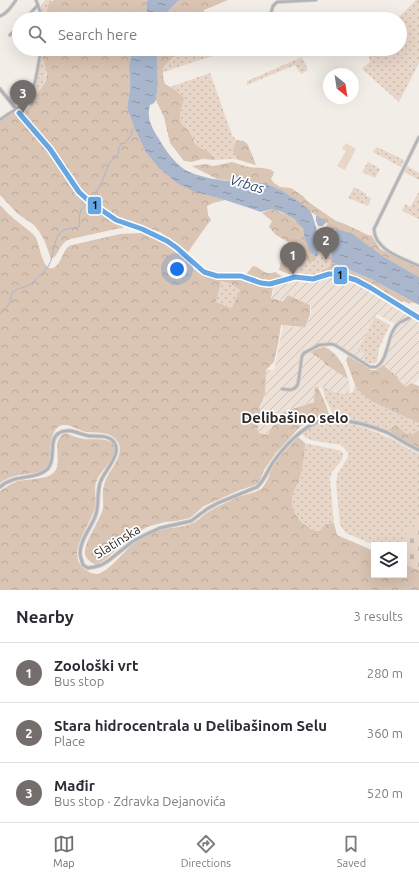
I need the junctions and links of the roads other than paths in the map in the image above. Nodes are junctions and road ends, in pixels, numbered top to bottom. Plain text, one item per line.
1 (16, 0) edge
2 (36, 0) edge
3 (316, 0) edge
4 (38, 5) junction
5 (32, 12) edge
6 (40, 12) edge
7 (272, 12) edge
8 (0, 16) edge
9 (39, 56) edge
10 (0, 89) edge
11 (16, 109) junction
12 (0, 120) edge
13 (419, 137) edge
14 (419, 266) edge
15 (414, 315) junction
16 (419, 318) edge
17 (282, 389) dead end
18 (419, 450) edge
19 (0, 487) edge

1 - 8 street
2 - 4 street
3 - 7 street
4 - 5 street
4 - 6 street
9 - 11 street
10 - 11 street
11 - 12 street
11 - 15 street
13 - 14 street
15 - 16 street
15 - 17 street
18 - 19 street, Slatinska

